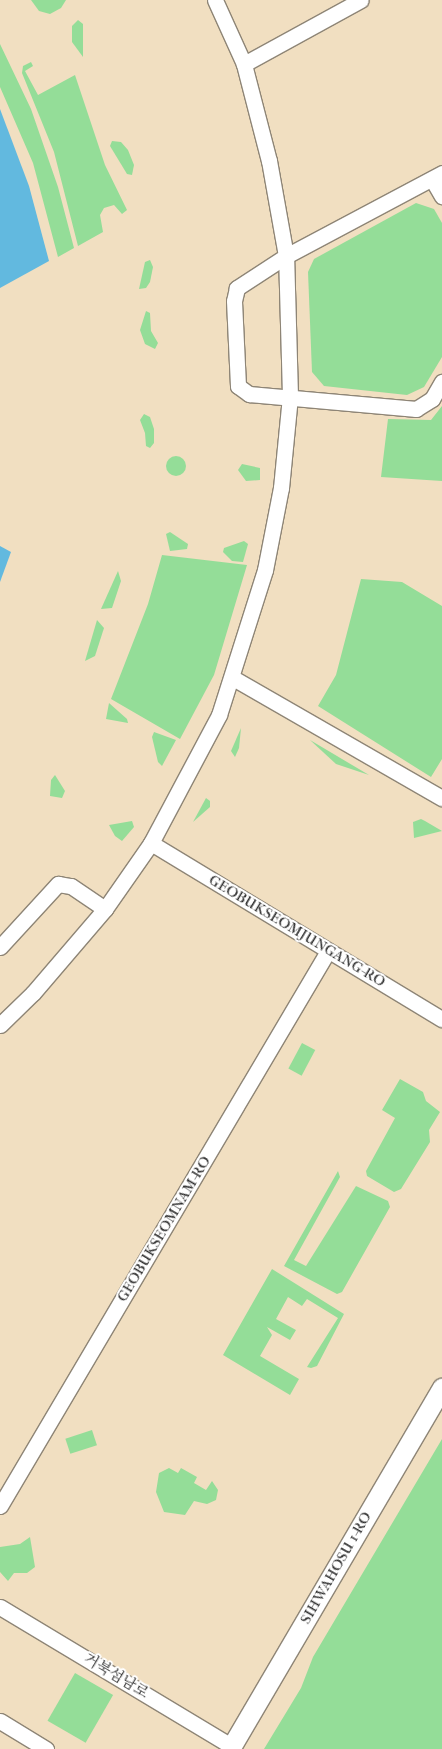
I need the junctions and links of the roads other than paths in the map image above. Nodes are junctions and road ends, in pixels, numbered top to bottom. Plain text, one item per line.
1 (215, 0) edge
2 (361, 0) edge
3 (244, 64) junction
4 (437, 176) edge
5 (442, 196) edge
6 (286, 256) junction
7 (442, 382) edge
8 (290, 396) junction
9 (233, 678) junction
10 (442, 798) edge
11 (152, 844) junction
12 (105, 909) junction
13 (0, 947) edge
14 (328, 951) junction
15 (442, 1019) edge
16 (0, 1025) edge
17 (442, 1388) edge
18 (0, 1506) edge
19 (0, 1607) edge
20 (0, 1721) edge
21 (231, 1748) edge
22 (46, 1749) edge

1 - 3 street
2 - 3 street
3 - 6 street
4 - 5 street
4 - 6 street
6 - 8 street
6 - 8 street
7 - 8 street
8 - 9 street
9 - 10 street
9 - 11 street
11 - 12 street
11 - 14 street, GEOBUKSEOMJUNGANG-RO
12 - 13 street
12 - 16 street
14 - 15 street, GEOBUKSEOMJUNGANG-RO
14 - 18 street, GEOBUKSEOMNAM-RO
17 - 21 main road, SIHWAHOSU 1-RO
19 - 21 street, 거북섬남로
20 - 22 street

